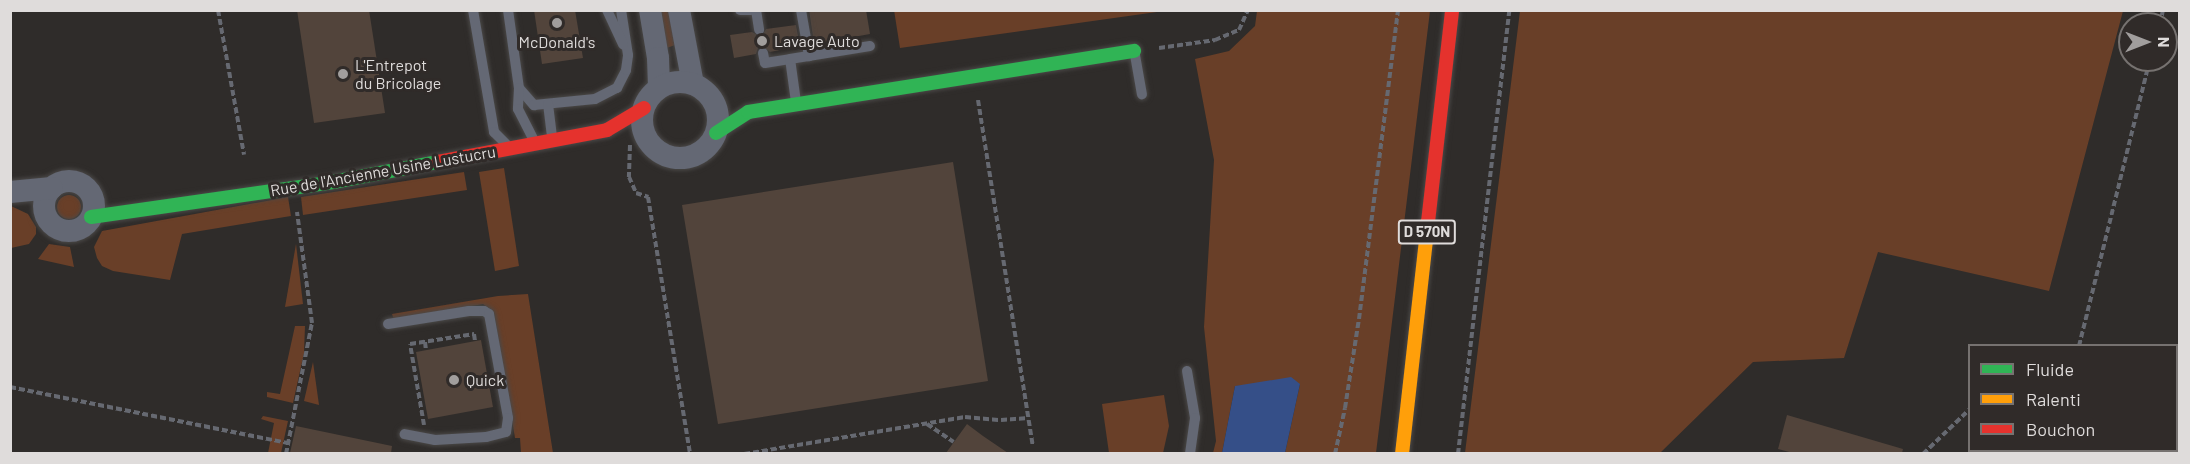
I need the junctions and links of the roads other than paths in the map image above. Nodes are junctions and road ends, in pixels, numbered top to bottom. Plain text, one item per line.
1 (473, 10) edge
2 (508, 10) edge
3 (601, 10) edge
4 (621, 10) edge
5 (650, 10) edge
6 (679, 10) edge
7 (740, 10) edge
8 (751, 10) edge
9 (756, 10) edge
10 (801, 10) edge
11 (1452, 10) edge
12 (609, 15) edge
13 (759, 30) dead end
14 (870, 46) dead end
15 (1134, 51) joint
16 (764, 53) dead end
17 (628, 55) junction
18 (809, 56) junction
19 (790, 59) junction
20 (693, 84) junction
21 (519, 87) junction
22 (659, 88) junction
23 (1142, 94) dead end
24 (712, 98) junction
25 (548, 104) junction
26 (796, 105) junction
27 (644, 108) junction
28 (748, 112) junction
29 (607, 130) junction
30 (716, 133) junction
31 (552, 140) junction
32 (529, 144) junction
33 (652, 145) junction
34 (52, 188) junction
35 (10, 192) edge
36 (10, 199) edge
37 (158, 207) joint
38 (92, 209) junction
39 (45, 213) junction
40 (388, 324) dead end
41 (1187, 371) dead end
42 (405, 434) road end
43 (1190, 453) edge
44 (1402, 453) edge

1 - 32 lane
2 - 21 lane
3 - 12 lane
4 - 17 lane
5 - 22 street
6 - 20 street
7 - 8 lane
9 - 13 lane
10 - 18 lane
11 - 44 street, D 570N
12 - 17 lane
14 - 18 lane
15 - 23 lane
15 - 26 street
16 - 19 lane
17 - 25 lane
18 - 19 lane
19 - 26 lane
20 - 22 street
20 - 24 street
21 - 25 lane
21 - 32 lane
22 - 27 street
24 - 28 street
24 - 30 street
25 - 31 lane
26 - 28 street
27 - 29 street, Rue de l'Ancienne Usine Lustucru
27 - 33 street
28 - 30 street
29 - 31 street, Rue de l'Ancienne Usine Lustucru
29 - 33 street, Rue de l'Ancienne Usine Lustucru
30 - 33 street
31 - 32 street, Rue de l'Ancienne Usine Lustucru
32 - 37 street, Rue de l'Ancienne Usine Lustucru
34 - 35 street
34 - 38 street
34 - 39 street
36 - 39 street
37 - 38 street, Rue de l'Ancienne Usine Lustucru
38 - 39 street
40 - 42 lane
41 - 43 lane

